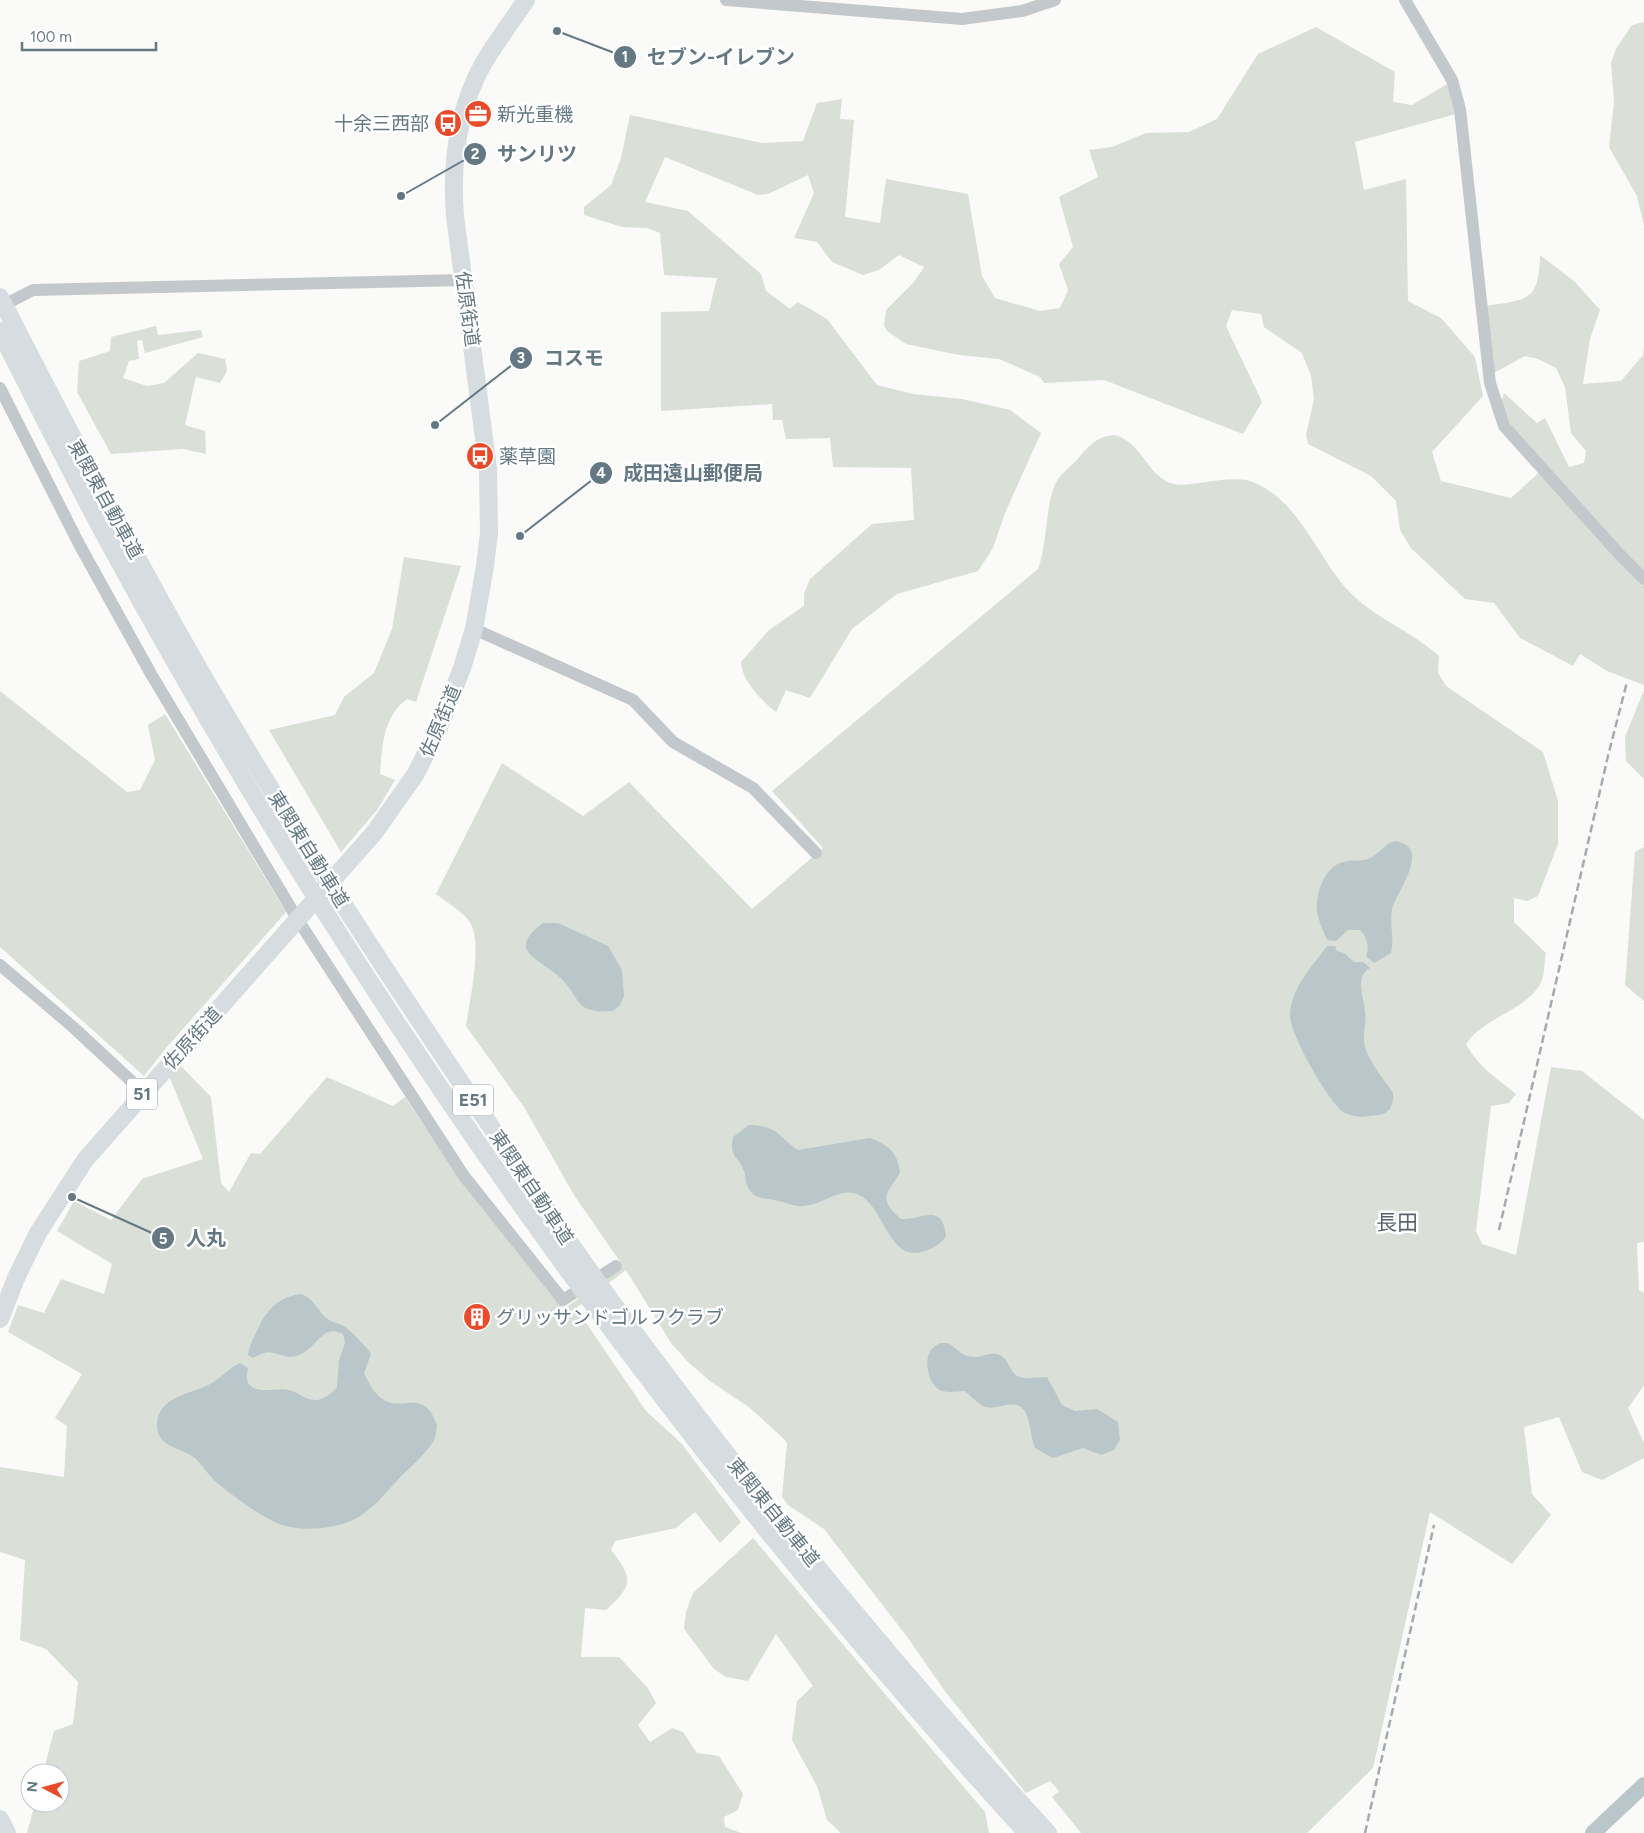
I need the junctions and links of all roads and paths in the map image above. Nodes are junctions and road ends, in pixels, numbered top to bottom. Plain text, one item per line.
1 (526, 0) edge
2 (726, 0) edge
3 (1056, 0) edge
4 (1405, 0) edge
5 (464, 280) junction
6 (0, 297) edge
7 (0, 306) edge
8 (0, 331) edge
9 (0, 388) edge
10 (1644, 579) edge
11 (474, 629) junction
12 (816, 853) dead end
13 (302, 915) junction
14 (0, 965) edge
15 (143, 1092) junction
16 (616, 1266) dead end
17 (4, 1300) edge
18 (0, 1319) edge
19 (0, 1819) edge
20 (8, 1833) edge
21 (1027, 1833) edge
22 (1048, 1833) edge

1 - 5 highway, 佐原街道 / 51
2 - 3 street
4 - 10 street
5 - 7 street
5 - 11 highway, 佐原街道 / 51
6 - 22 highway, 東関東自動車道 / E51
8 - 21 highway, 東関東自動車道 / E51
9 - 13 street
11 - 12 street
11 - 13 highway, 佐原街道 / 51
13 - 15 highway, 佐原街道 / 51
13 - 16 street
14 - 15 street
15 - 17 highway, 佐原街道 / 51
17 - 18 highway, 佐原街道 / 51
19 - 20 highway

